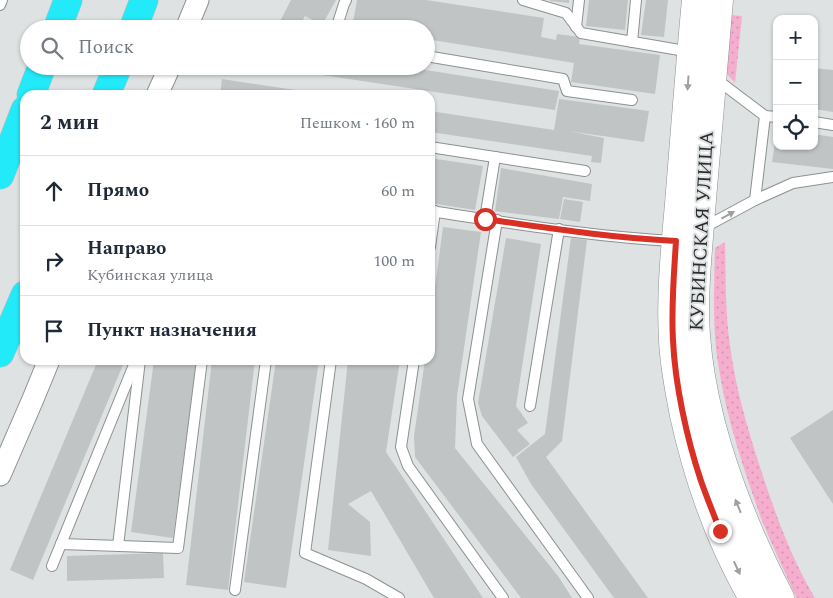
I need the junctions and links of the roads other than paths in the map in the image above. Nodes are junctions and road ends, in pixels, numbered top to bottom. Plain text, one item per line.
1 (2, 0) edge
2 (68, 0) edge
3 (144, 0) edge
4 (198, 0) edge
5 (346, 0) edge
6 (523, 0) edge
7 (579, 0) edge
8 (636, 0) edge
9 (696, 0) edge
10 (719, 0) edge
11 (539, 2) edge
12 (0, 5) edge
13 (60, 20) edge
14 (136, 20) edge
15 (190, 20) edge
16 (339, 20) edge
17 (576, 27) junction
18 (632, 42) junction
19 (691, 52) junction
20 (435, 58) edge
21 (39, 75) edge
22 (114, 75) edge
23 (166, 75) edge
24 (711, 75) junction
25 (33, 90) edge
26 (108, 90) edge
27 (159, 90) edge
28 (632, 100) dead end
29 (765, 116) junction
30 (773, 117) edge
31 (20, 123) edge
32 (818, 123) edge
33 (833, 125) edge
34 (435, 148) edge
35 (495, 157) junction
36 (585, 171) dead end
37 (0, 175) edge
38 (833, 176) edge
39 (755, 200) junction
40 (435, 211) edge
41 (485, 219) junction
42 (497, 220) junction
43 (559, 229) junction
44 (688, 236) junction
45 (20, 307) edge
46 (0, 353) edge
47 (47, 365) edge
48 (134, 365) edge
49 (139, 365) edge
50 (201, 365) edge
51 (265, 365) edge
52 (330, 365) edge
53 (413, 365) edge
54 (530, 406) dead end
55 (0, 475) edge
56 (61, 544) junction
57 (118, 546) junction
58 (52, 566) dead end
59 (234, 590) dead end
60 (399, 598) edge
61 (503, 598) edge
62 (588, 598) edge
63 (754, 598) edge
64 (780, 598) edge

1 - 12 lane
2 - 13 highway
3 - 14 highway
4 - 15 street
5 - 16 lane
6 - 11 lane
7 - 17 lane
8 - 18 lane
9 - 19 main road, КУБИНСКАЯ УЛИЦА
10 - 24 main road, КУБИНСКАЯ УЛИЦА
11 - 17 lane
17 - 18 lane
18 - 19 lane
19 -> 44 main road, КУБИНСКАЯ УЛИЦА
20 - 28 lane
21 - 25 highway
22 - 26 highway
23 - 27 street
24 - 29 lane
24 - 44 main road, КУБИНСКАЯ УЛИЦА
29 - 30 lane
29 - 39 lane
31 - 37 highway
32 - 33 lane
34 - 35 lane
35 - 36 lane
35 - 41 lane
38 - 39 lane
44 -> 39 lane
40 - 41 lane
41 - 42 lane
42 - 43 lane
42 - 62 lane
43 - 44 lane
43 - 54 lane
44 -> 63 main road, КУБИНСКАЯ УЛИЦА
64 -> 44 main road, КУБИНСКАЯ УЛИЦА
45 - 46 highway
47 - 55 street
48 - 56 lane
49 - 57 lane
50 - 57 lane
51 - 59 lane
52 - 60 lane
53 - 61 lane
56 - 57 lane
56 - 58 lane

